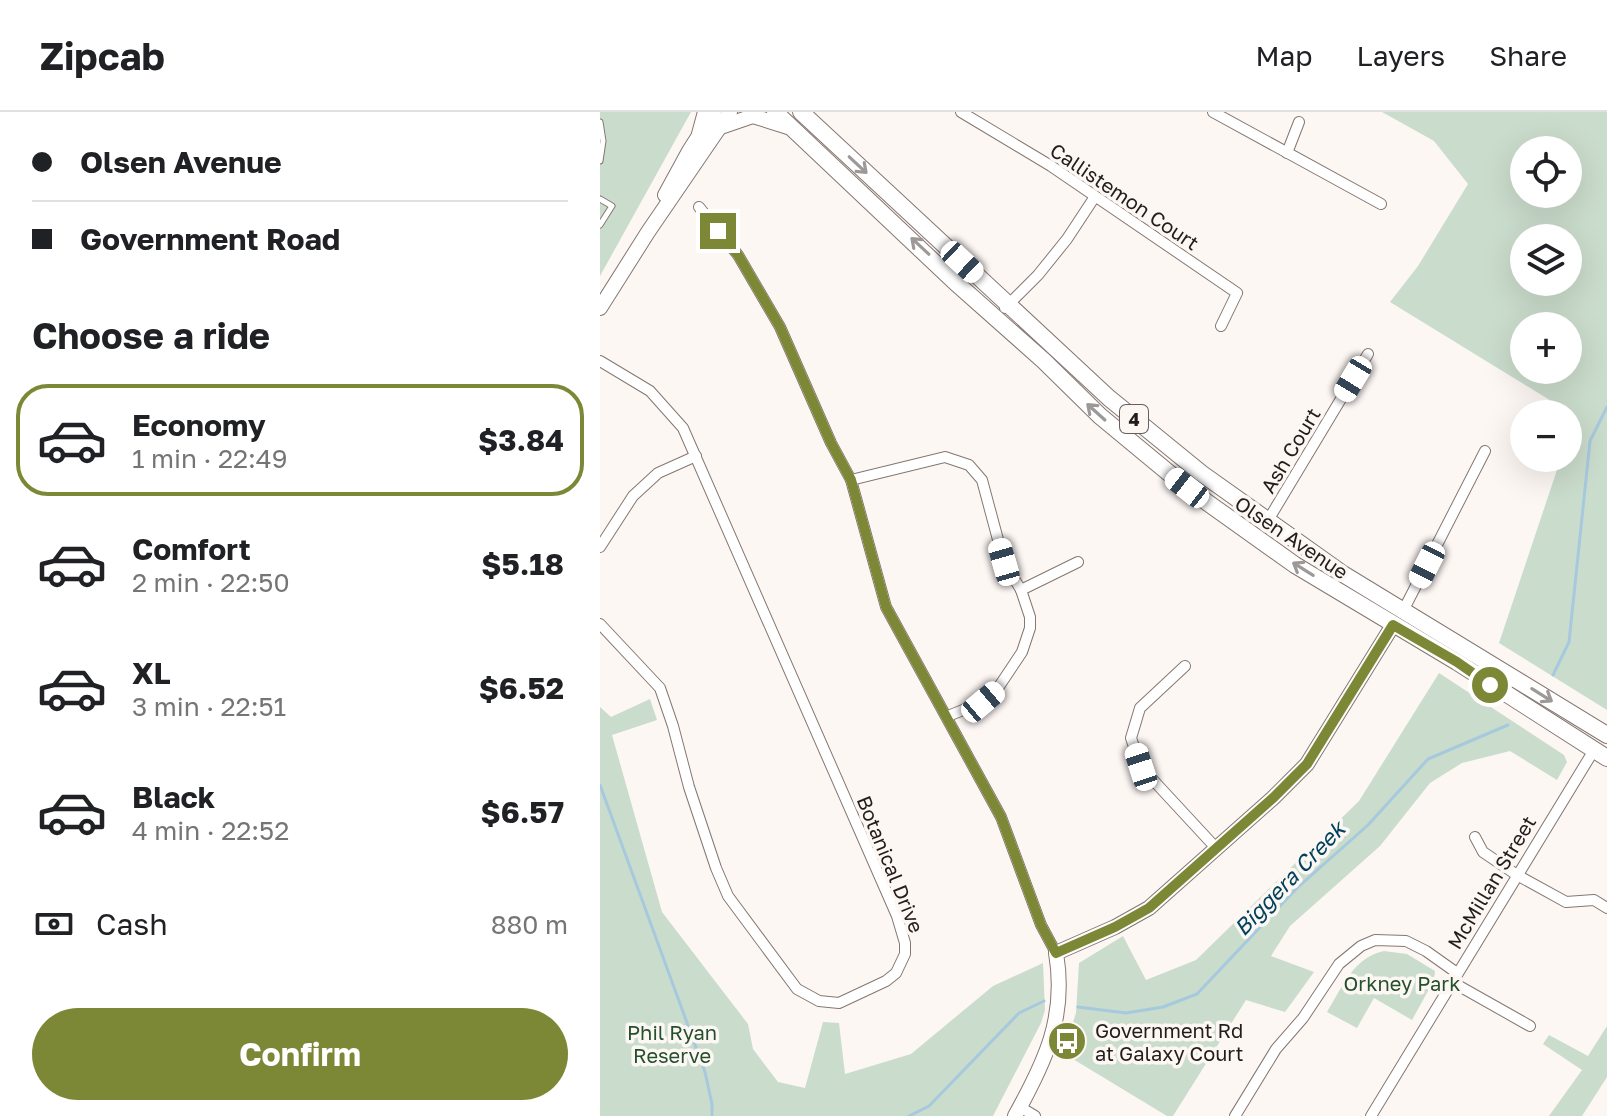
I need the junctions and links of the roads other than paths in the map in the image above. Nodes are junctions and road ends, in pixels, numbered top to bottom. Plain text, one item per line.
1 (706, 112) edge
2 (714, 112) edge
3 (730, 112) edge
4 (775, 112) edge
5 (801, 112) edge
6 (961, 112) edge
7 (1213, 112) edge
8 (600, 122) edge
9 (1299, 122) dead end
10 (721, 127) junction
11 (792, 128) junction
12 (700, 134) junction
13 (1287, 153) junction
14 (600, 161) edge
15 (1094, 198) junction
16 (600, 199) edge
17 (1381, 204) dead end
18 (699, 207) dead end
19 (600, 225) edge
20 (648, 232) junction
21 (1009, 304) junction
22 (600, 308) edge
23 (996, 320) junction
24 (1221, 326) dead end
25 (1368, 354) dead end
26 (600, 361) edge
27 (1485, 451) dead end
28 (696, 456) junction
29 (851, 480) junction
30 (1267, 522) junction
31 (600, 547) edge
32 (1078, 562) dead end
33 (1021, 590) junction
34 (1404, 609) junction
35 (600, 624) edge
36 (1393, 625) junction
37 (1185, 666) dead end
38 (948, 716) junction
39 (1607, 735) edge
40 (1600, 754) edge
41 (1475, 837) dead end
42 (1216, 848) junction
43 (1517, 875) junction
44 (1607, 908) edge
45 (1056, 953) junction
46 (1454, 978) junction
47 (1530, 1026) dead end
48 (1018, 1112) edge
49 (1035, 1116) edge
50 (1235, 1116) edge
51 (1371, 1116) edge

1 - 12 main road
2 - 12 street
3 - 10 street
4 - 11 main road, Olsen Avenue / 4
5 -> 21 main road, Olsen Avenue / 4
6 - 15 street, Callistemon Court
7 - 13 street
8 - 14 lane
9 - 13 street
10 - 11 street
10 - 20 street
23 -> 11 main road, Olsen Avenue / 4
12 - 20 street
13 - 17 street
15 - 21 street
15 - 24 street, Callistemon Court
16 - 19 lane
18 - 29 street
20 - 22 street
21 - 23 street
21 - 30 main road, Olsen Avenue / 4
36 -> 23 main road, Olsen Avenue / 4
25 - 30 street, Ash Court
26 - 28 street, Botanical Drive
27 - 34 street
28 - 31 street
28 - 35 street, Botanical Drive
29 - 33 street
29 - 38 street
30 - 34 main road, Olsen Avenue / 4
32 - 33 street
33 - 38 street
34 - 36 street
34 -> 39 main road, Olsen Avenue / 4
36 - 40 main road, Olsen Avenue / 4
36 - 42 street
37 - 42 street
38 - 45 street
40 - 43 street, McMillan Street
41 - 43 street
42 - 45 street
43 - 44 street
43 - 46 street, McMillan Street
45 - 48 street
46 - 47 street
46 - 50 street
46 - 51 street, McMillan Street
48 - 49 street

